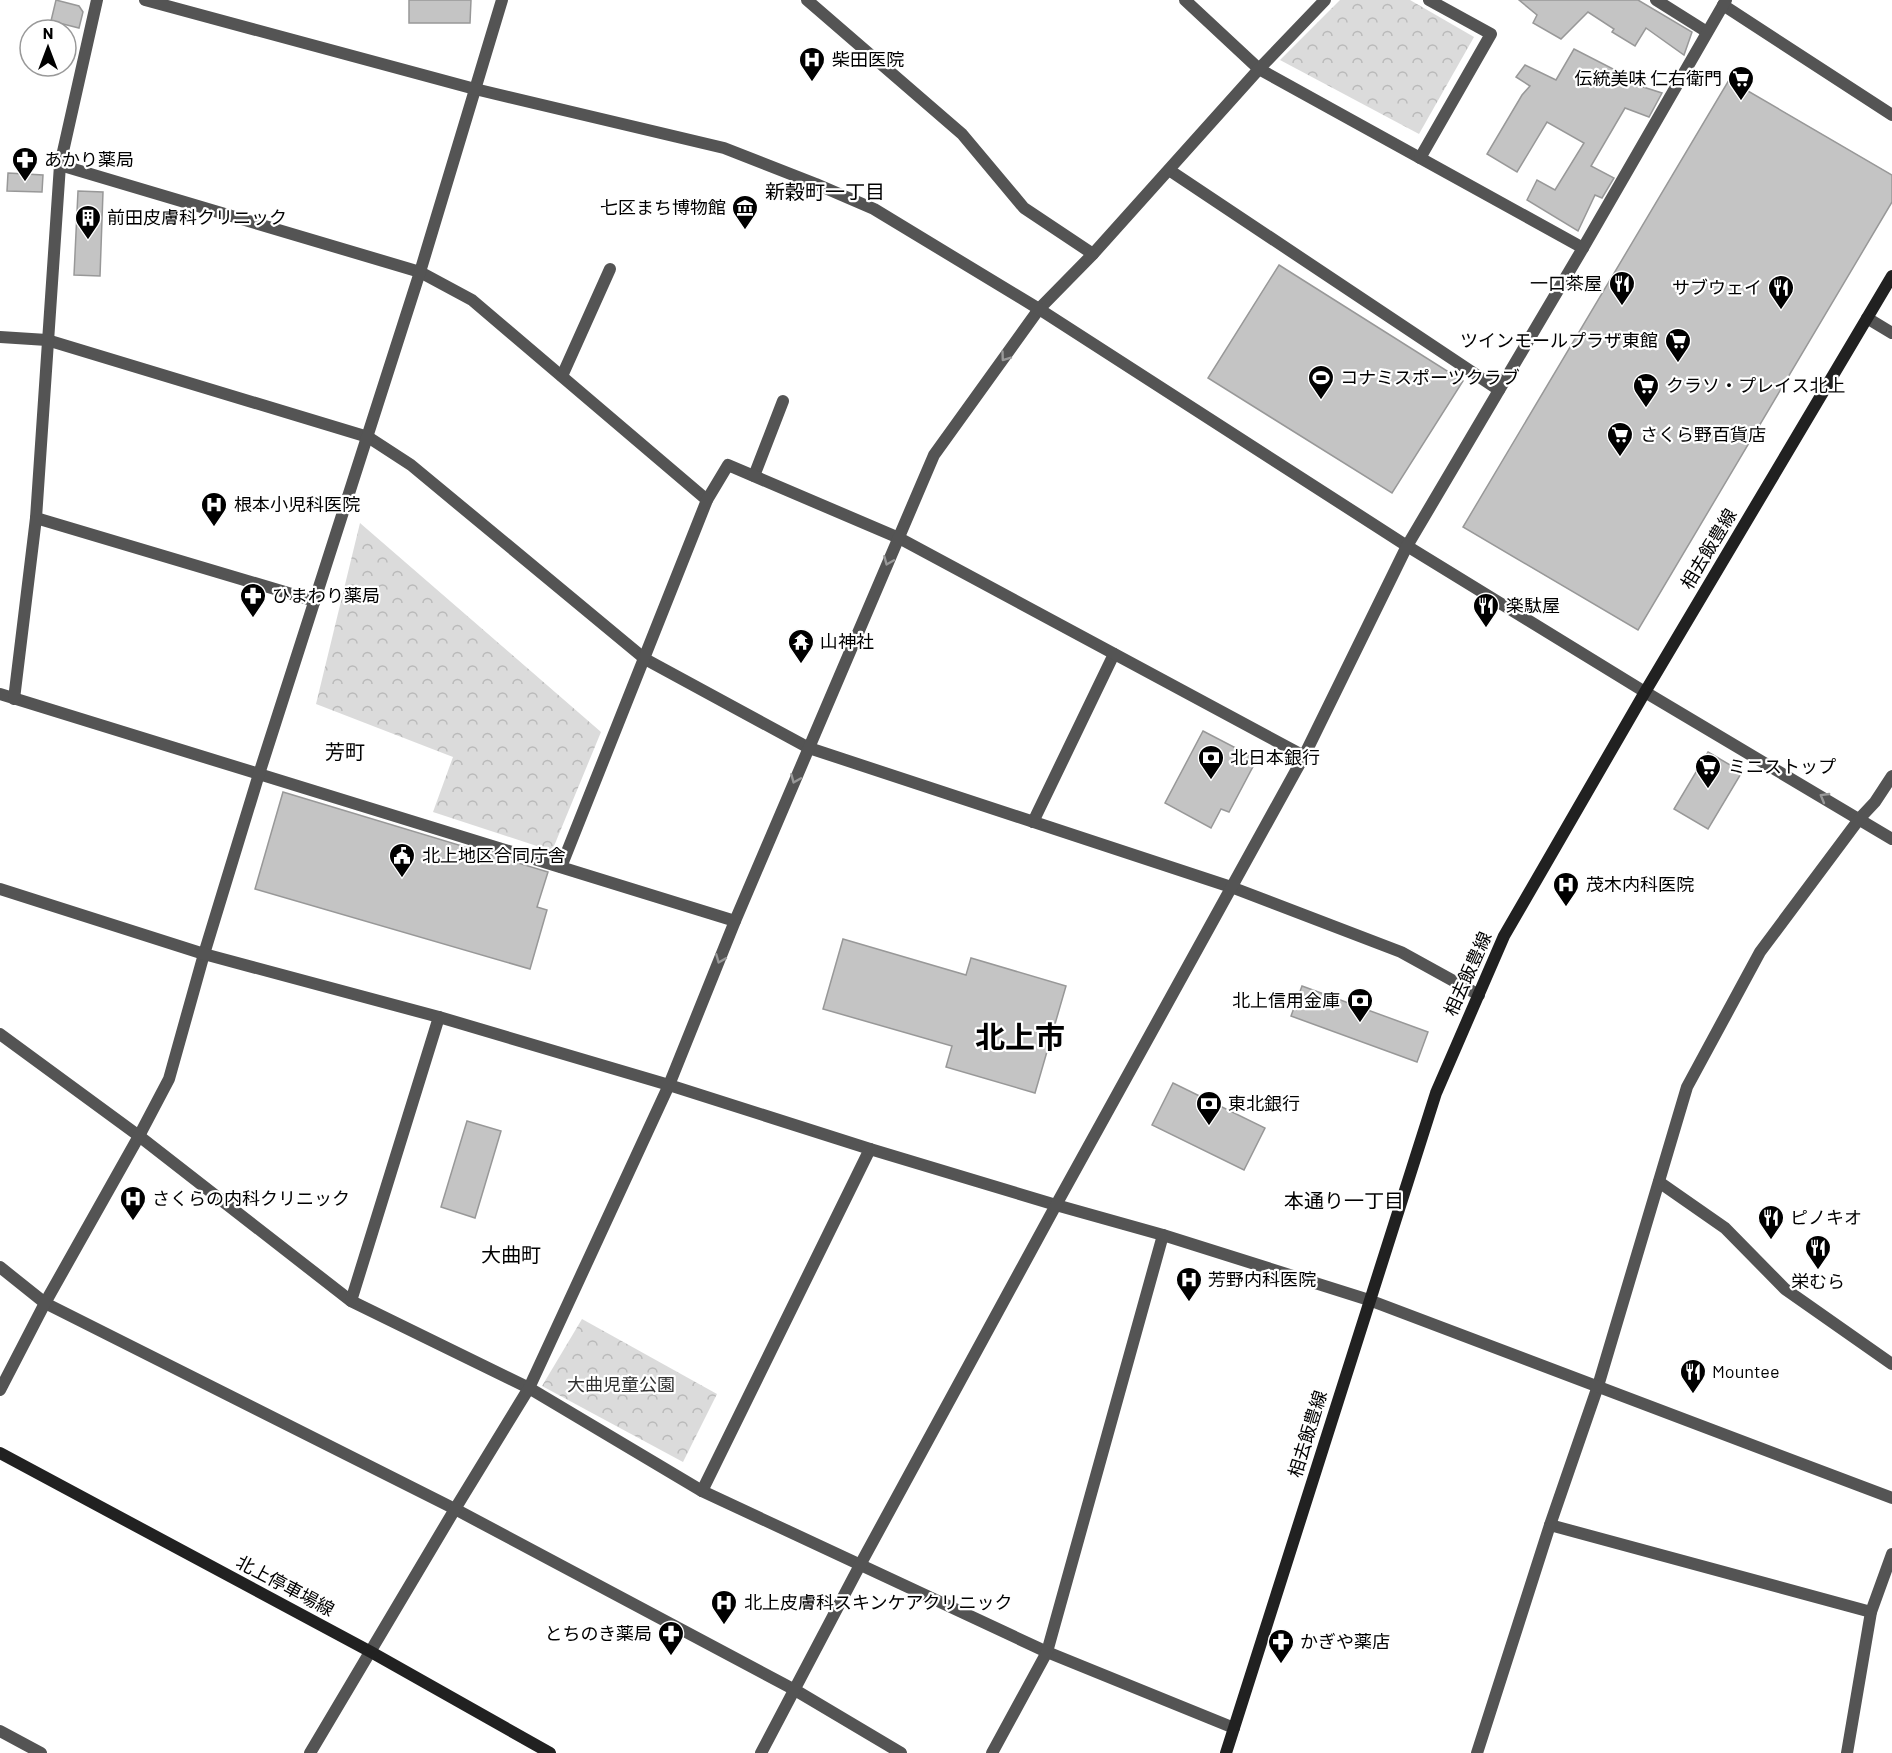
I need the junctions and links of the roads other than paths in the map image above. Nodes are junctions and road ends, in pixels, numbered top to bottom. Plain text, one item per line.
1 (97, 0) edge
2 (146, 0) edge
3 (502, 0) edge
4 (807, 0) edge
5 (1185, 0) edge
6 (1325, 0) edge
7 (1429, 0) edge
8 (1656, 0) edge
9 (1724, 3) edge
10 (1707, 33) junction
11 (1259, 69) junction
12 (475, 89) junction
13 (1892, 115) edge
14 (1420, 158) junction
15 (60, 165) junction
16 (1169, 170) junction
17 (1583, 248) junction
18 (1093, 254) junction
19 (610, 269) dead end
20 (420, 273) junction
21 (1892, 276) edge
22 (1039, 309) junction
23 (1868, 318) junction
24 (1892, 333) edge
25 (0, 337) edge
26 (47, 340) junction
27 (562, 376) junction
28 (1499, 390) junction
29 (783, 401) dead end
30 (368, 437) junction
31 (754, 476) junction
32 (707, 500) junction
33 (36, 518) junction
34 (898, 538) junction
35 (1407, 546) junction
36 (315, 601) junction
37 (1114, 654) junction
38 (645, 659) junction
39 (1645, 692) junction
40 (0, 694) edge
41 (14, 699) junction
42 (809, 748) junction
43 (1304, 756) junction
44 (259, 774) junction
45 (1892, 776) edge
46 (1860, 818) junction
47 (1033, 822) junction
48 (1892, 839) edge
49 (561, 867) junction
50 (1232, 887) junction
51 (0, 889) edge
52 (735, 921) junction
53 (204, 954) junction
54 (1479, 994) junction
55 (439, 1017) junction
56 (0, 1034) edge
57 (669, 1085) junction
58 (139, 1136) junction
59 (870, 1149) junction
60 (1659, 1182) junction
61 (1056, 1205) junction
62 (1163, 1234) junction
63 (0, 1267) edge
64 (1369, 1300) junction
65 (351, 1301) junction
66 (45, 1303) junction
67 (1892, 1364) edge
68 (1598, 1386) junction
69 (529, 1388) junction
70 (0, 1390) edge
71 (0, 1454) edge
72 (702, 1491) junction
73 (1892, 1497) edge
74 (455, 1509) junction
75 (1550, 1525) junction
76 (1892, 1554) edge
77 (860, 1565) junction
78 (1871, 1612) junction
79 (370, 1652) junction
80 (1047, 1652) junction
81 (795, 1690) junction
82 (1234, 1728) junction
83 (0, 1731) edge
84 (41, 1753) edge
85 (310, 1753) edge
86 (550, 1753) edge
87 (761, 1753) edge
88 (901, 1753) edge
89 (992, 1753) edge
90 (1226, 1753) edge
91 (1477, 1753) edge
92 (1847, 1753) edge

1 - 15 street
2 - 12 street
3 - 12 street
4 - 18 street
5 - 11 street
6 - 11 street
7 - 14 street
8 - 10 street
9 - 10 street
9 - 13 street
10 - 17 street
11 - 14 street
11 - 16 street
12 - 20 street
12 - 22 street
14 - 17 street
15 - 20 street
15 - 26 street
16 - 18 street
16 - 28 street
17 - 28 street
18 - 22 street
19 - 27 street
20 - 27 street
20 - 30 street
21 - 23 main road, 相去飯豊線
22 -> 34 street
22 - 35 street
23 - 24 street
23 - 39 main road, 相去飯豊線
25 - 26 street
26 - 30 street
26 - 33 street
27 - 32 street
28 - 35 street
29 - 31 street
30 - 36 street
30 - 38 street
31 - 32 street
31 - 34 street
32 - 38 street
33 - 36 street
33 - 41 street
34 - 37 street
34 -> 42 street
35 - 39 street
35 - 43 street
36 - 44 street
37 - 43 street
37 - 47 street
38 - 42 street
38 - 49 street
46 -> 39 street
39 - 54 main road, 相去飯豊線
40 - 41 street
41 - 44 street
42 - 47 street
42 -> 52 street
43 - 50 street
44 - 49 street
44 - 53 street
45 - 46 street
46 - 48 street
46 - 60 street
47 - 50 street
49 - 52 street
50 - 54 street
50 - 61 street
51 - 53 street
52 -> 57 street
53 - 55 street
53 - 58 street
54 - 64 main road, 相去飯豊線
55 - 57 street
55 - 65 street
56 - 58 street
57 - 59 street
57 - 69 street
58 - 65 street
58 - 66 street
59 - 61 street
59 - 72 street
60 - 67 street
60 - 68 street
61 - 62 street
61 - 77 street
62 - 64 street
62 - 80 street
63 - 66 street
64 - 68 street
64 - 82 main road, 相去飯豊線
65 - 69 street
66 - 70 street
66 - 74 street
68 - 73 street
68 - 75 street
69 - 72 street
69 - 74 street
71 - 79 main road, 北上停車場線
72 - 77 street
74 - 79 street
74 - 81 street
75 - 78 street
75 - 91 street
76 - 78 street
77 - 80 street
77 - 81 street
78 - 92 street
79 - 85 street
79 - 86 main road, 北上停車場線
80 - 82 street
80 - 89 street
81 - 87 street
81 - 88 street
82 - 90 main road, 相去飯豊線
83 - 84 street

